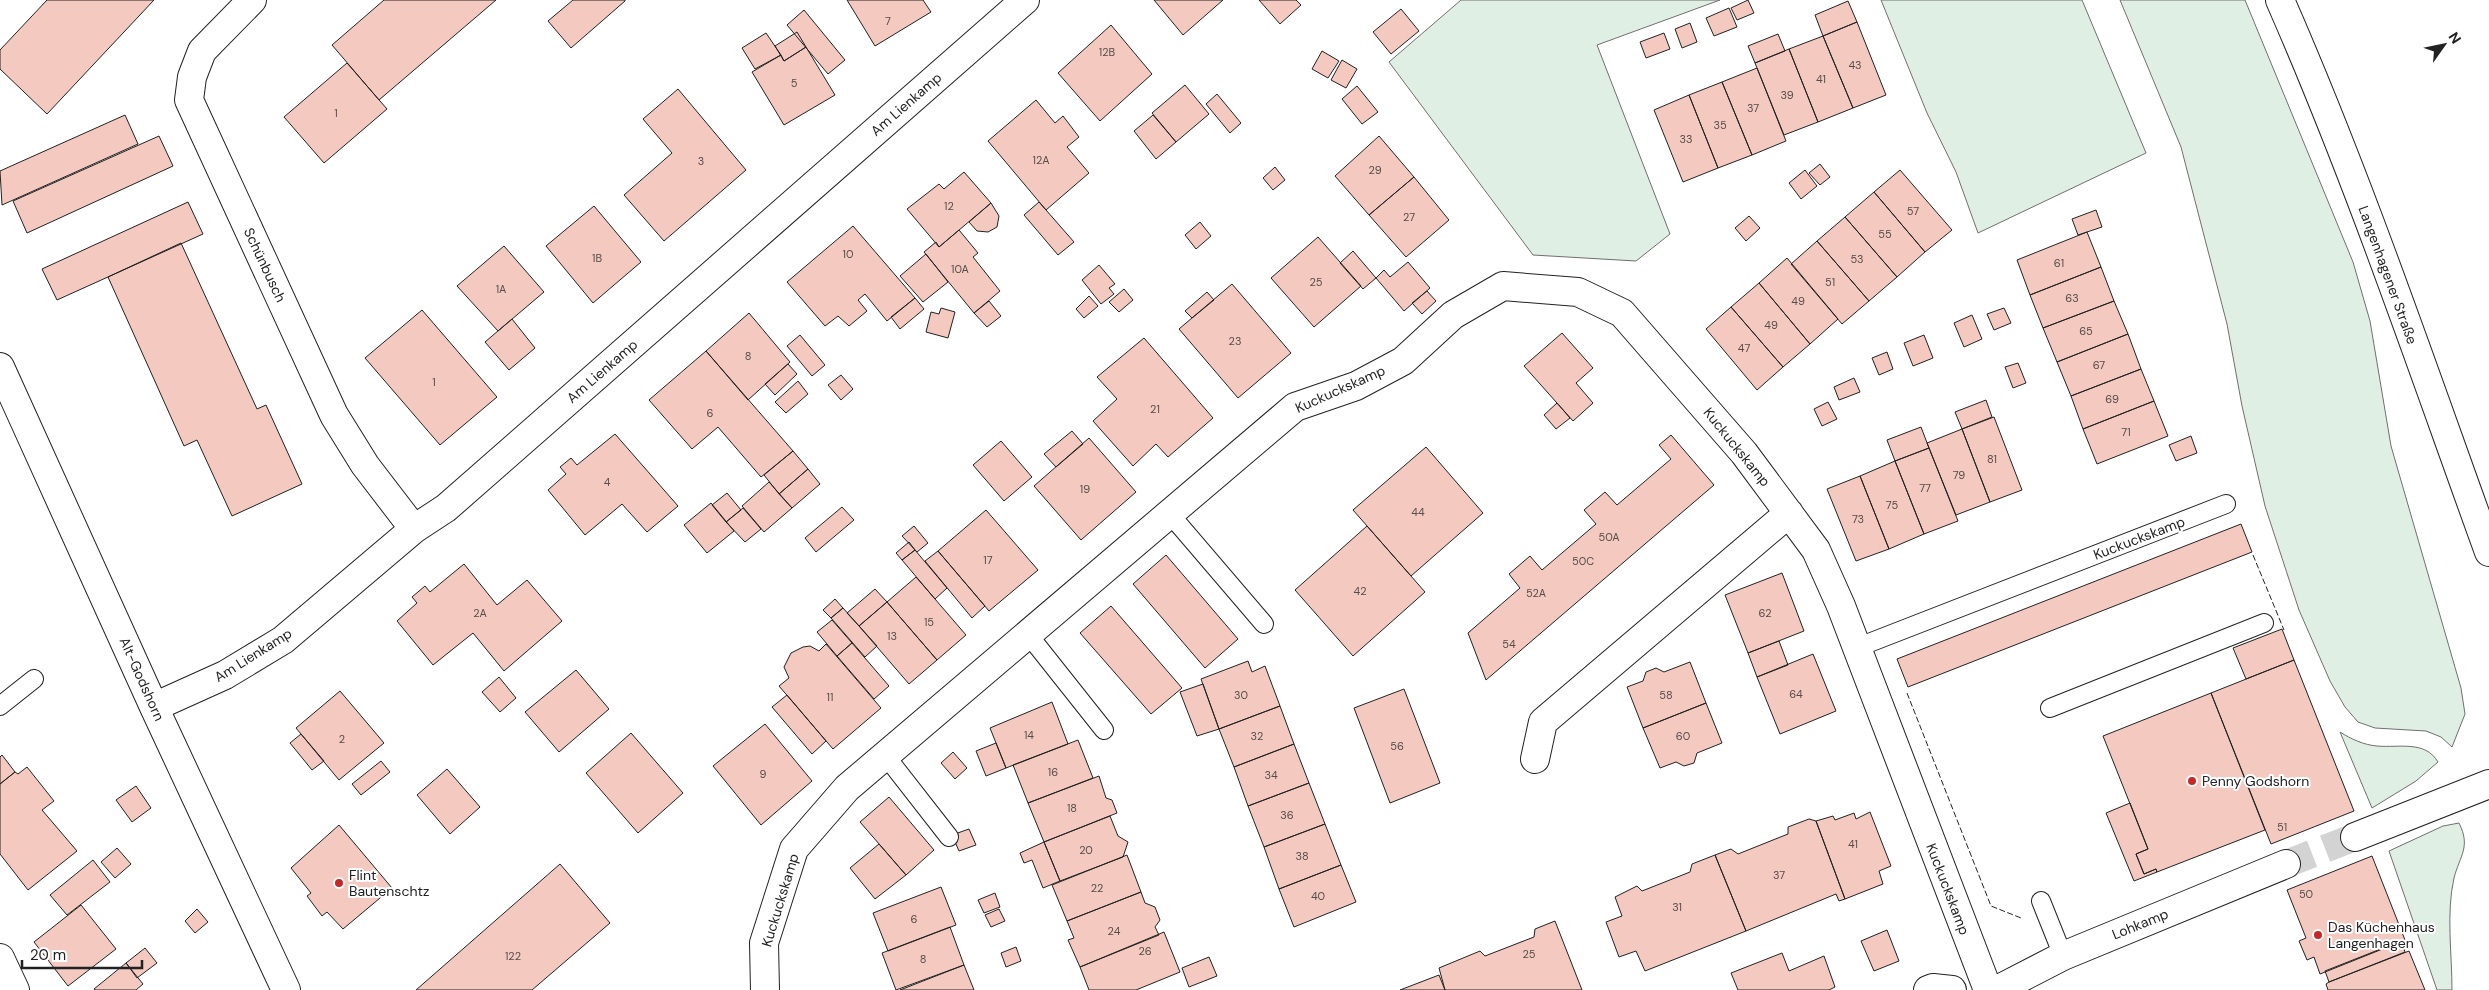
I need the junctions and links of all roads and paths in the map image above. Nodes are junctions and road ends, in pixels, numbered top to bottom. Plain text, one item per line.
1 (252, 0) edge
2 (1025, 0) edge
3 (2280, 0) edge
4 (0, 367) edge
5 (2226, 504) dead end
6 (1169, 513) junction
7 (1789, 513) junction
8 (414, 529) junction
9 (2489, 552) edge
10 (2264, 623) dead end
11 (1264, 624) dead end
12 (1027, 633) junction
13 (1856, 648) junction
14 (34, 679) dead end
15 (0, 706) edge
16 (154, 707) junction
17 (2050, 708) dead end
18 (1104, 730) dead end
19 (885, 756) junction
20 (1535, 759) dead end
21 (2489, 784) edge
22 (949, 837) dead end
23 (2355, 837) tunnel mouth
24 (2286, 864) tunnel mouth
25 (2041, 901) dead end
26 (2062, 956) junction
27 (0, 958) edge
28 (15, 990) edge
29 (286, 990) edge
30 (765, 990) edge
31 (1928, 990) edge
32 (1952, 990) edge
33 (1988, 990) edge
34 (1997, 990) edge

1 - 8 street, Schünbusch
2 - 8 street, Am Lienkamp
3 - 9 street, Langenhagener Straße
4 - 16 street, Alt-Godshorn
5 - 13 lane, Kuckuckskamp
6 - 7 street, Kuckuckskamp
6 - 11 lane
6 - 12 street, Kuckuckskamp
7 - 13 street, Kuckuckskamp
7 - 20 street
8 - 16 street, Am Lienkamp
10 - 17 lane
12 - 18 lane
12 - 19 street, Kuckuckskamp
13 - 33 street, Kuckuckskamp
14 - 15 lane
16 - 29 street, Alt-Godshorn
19 - 22 lane
19 - 30 street, Kuckuckskamp
21 - 23 street
24 - 26 street, Lohkamp
25 - 26 lane
26 - 34 street, Lohkamp
27 - 28 street
31 - 32 street

